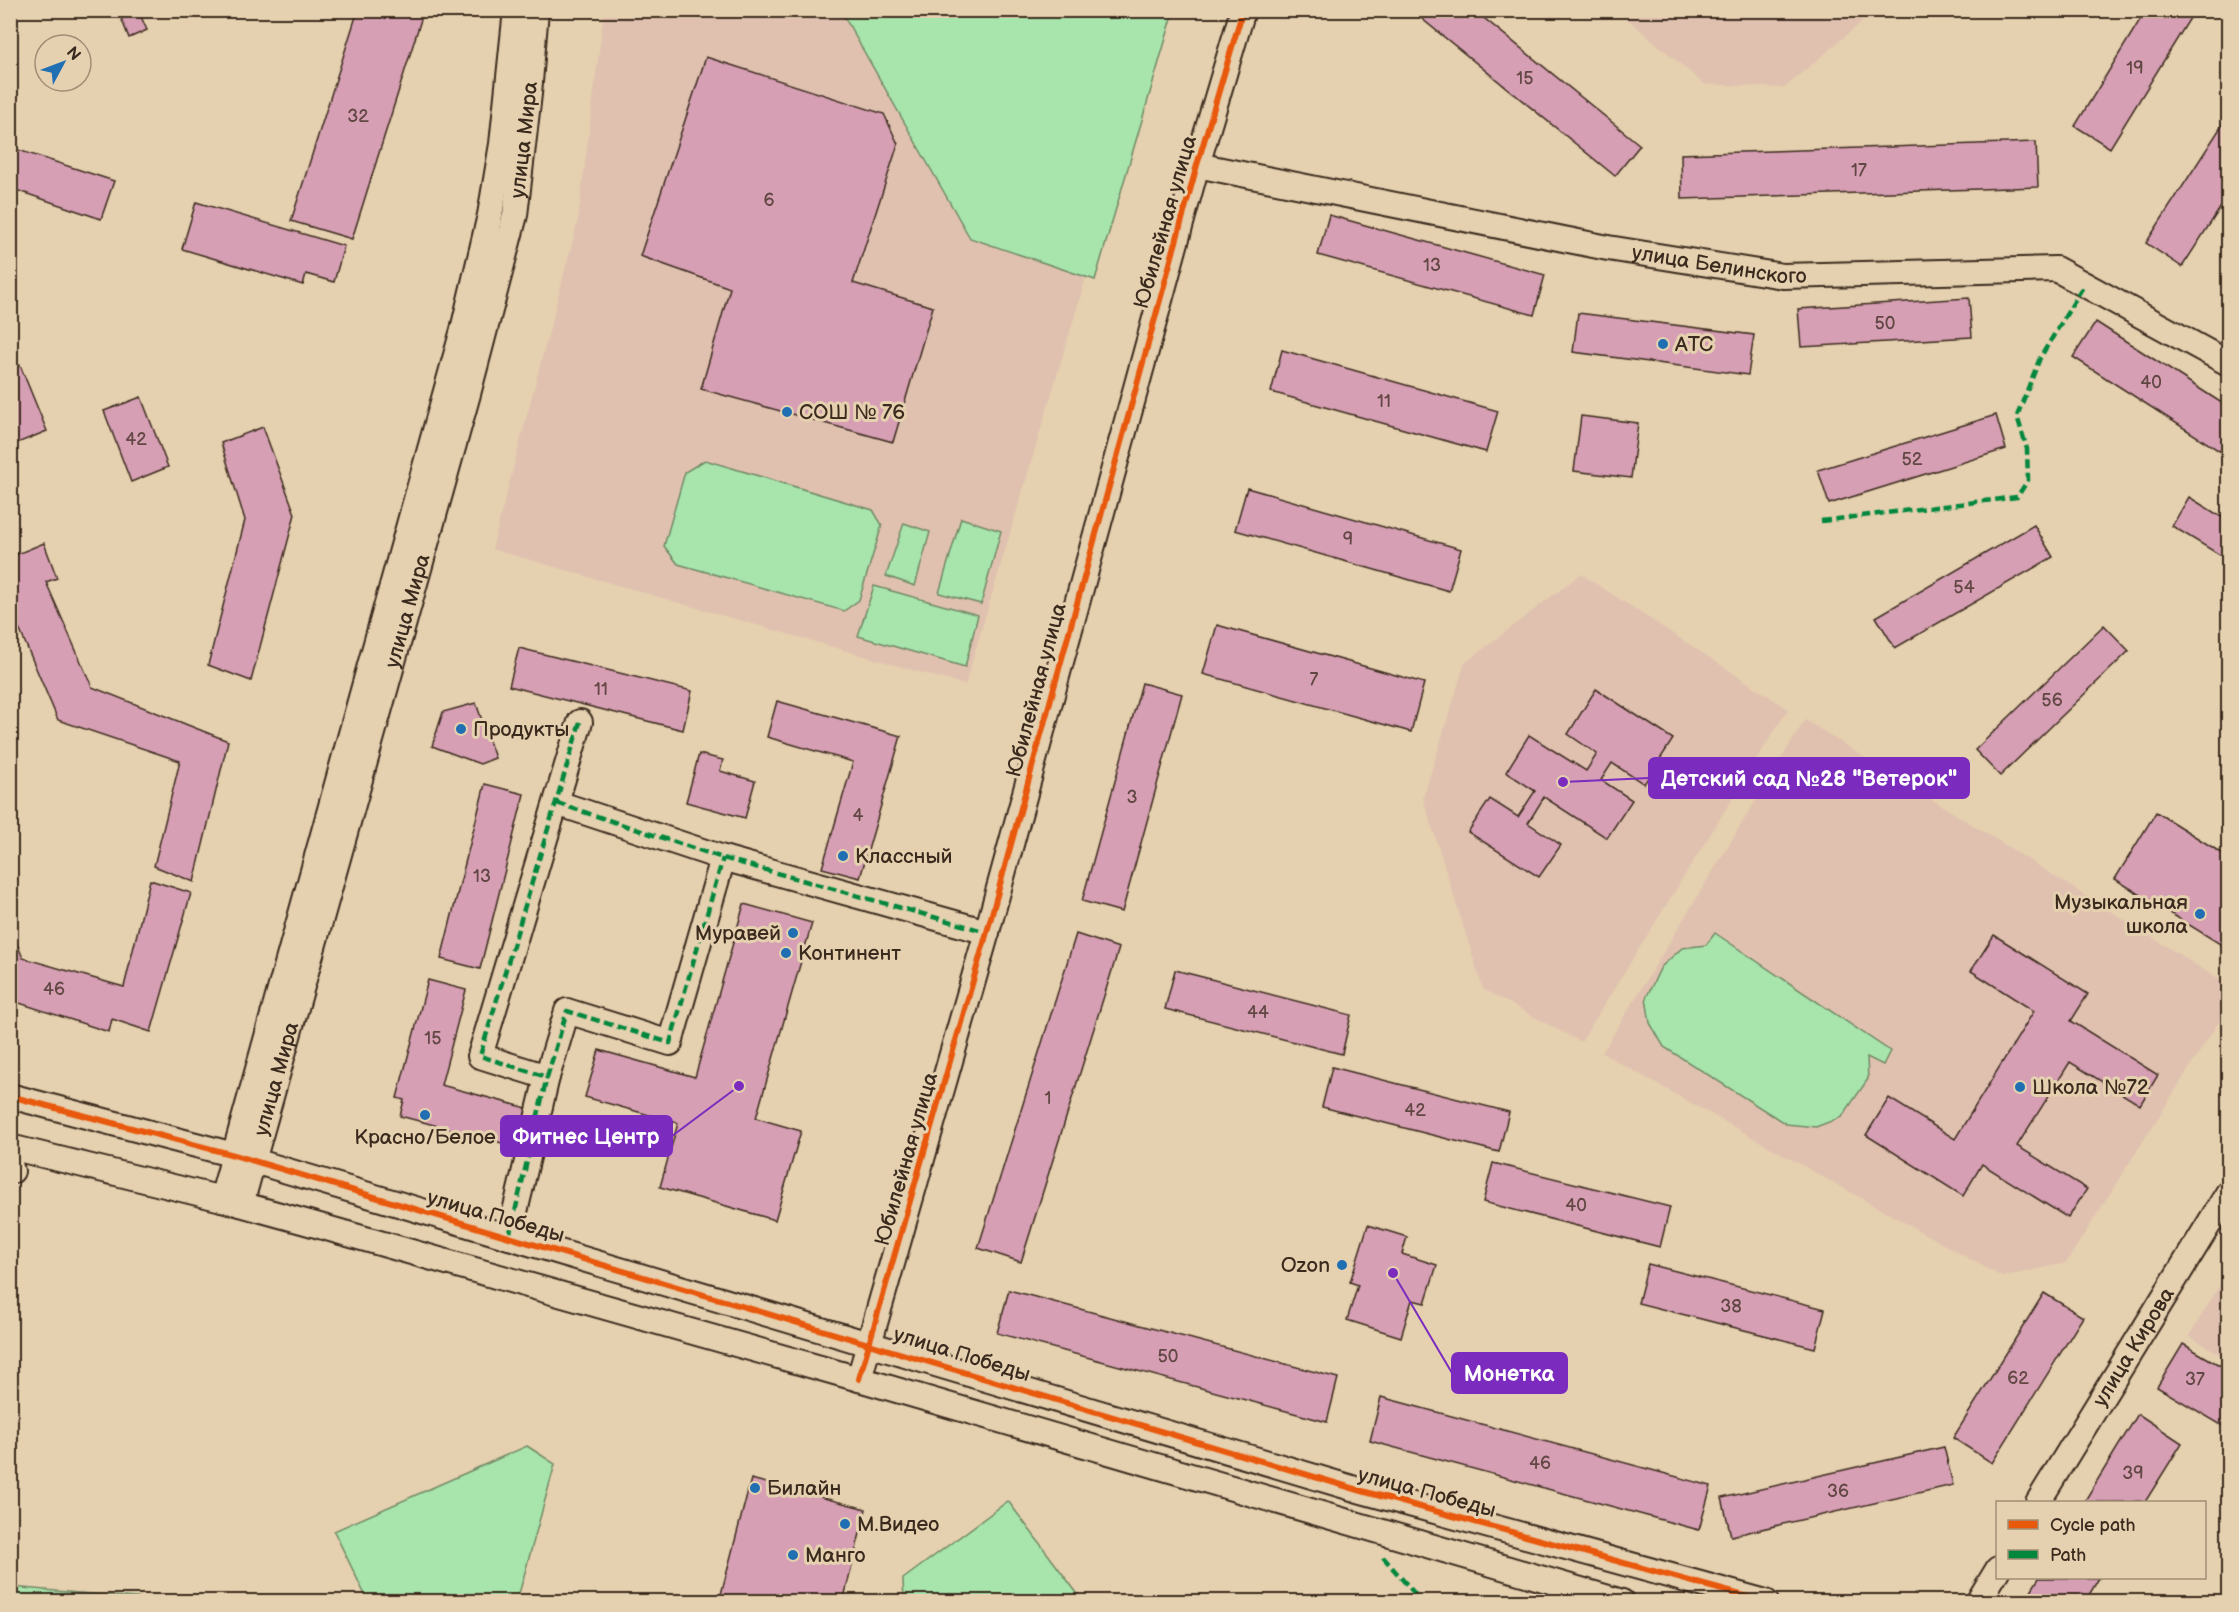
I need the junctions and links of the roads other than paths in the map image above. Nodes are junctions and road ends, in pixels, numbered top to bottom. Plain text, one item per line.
1 (516, 10) edge
2 (536, 10) edge
3 (1243, 10) edge
4 (1197, 165) junction
5 (2229, 363) edge
6 (580, 722) dead end
7 (556, 803) junction
8 (723, 858) junction
9 (987, 932) junction
10 (547, 1077) junction
11 (10, 1096) edge
12 (10, 1147) edge
13 (244, 1158) junction
14 (2229, 1193) edge
15 (232, 1201) junction
16 (509, 1237) junction
17 (870, 1344) junction
18 (859, 1379) junction
19 (2039, 1501) edge
20 (1996, 1572) edge
21 (1622, 1602) edge
22 (1766, 1602) edge
23 (1978, 1602) edge

1 - 13 street, улица Мира
2 - 13 street, улица Мира
3 - 4 street, Юбилейная улица
4 - 5 street, улица Белинского
4 - 9 street, Юбилейная улица
6 - 7 street
7 - 8 street
7 - 10 street
8 - 9 street
8 - 10 street
9 - 17 street, Юбилейная улица
10 - 16 street
11 - 13 street, улица Победы
12 - 15 street
13 - 15 street, улица Мира
13 - 16 street, улица Победы
14 - 19 street, улица Кирова
15 - 18 street
16 - 17 street, улица Победы
17 - 18 street, Юбилейная улица
17 - 22 street, улица Победы
18 - 21 street
20 - 23 street

